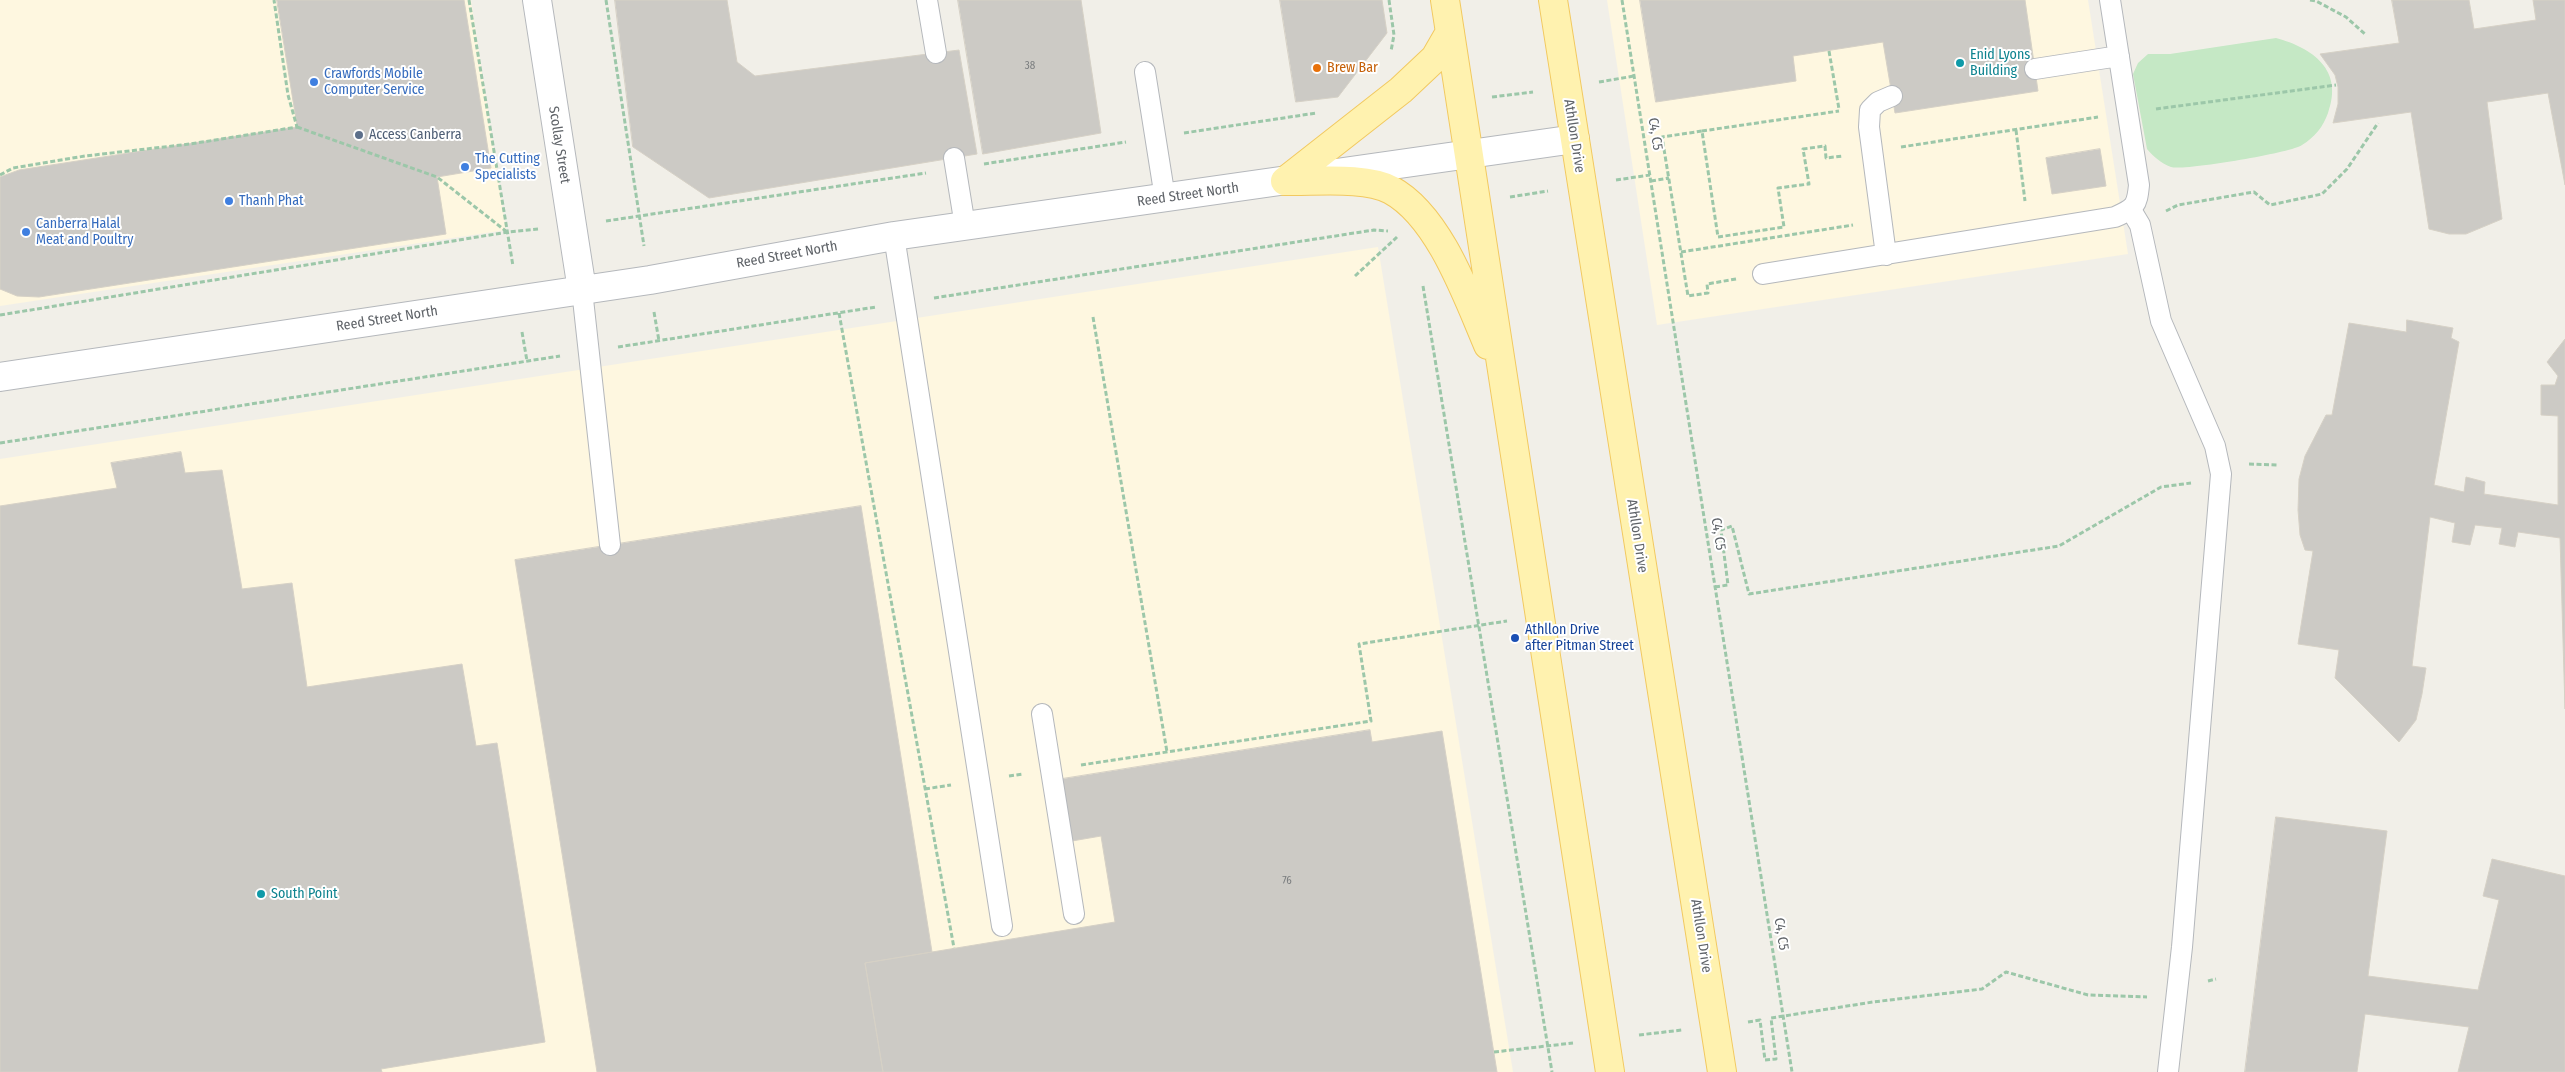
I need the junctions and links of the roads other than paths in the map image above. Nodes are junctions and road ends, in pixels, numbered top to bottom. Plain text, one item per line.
1 (536, 0) edge
2 (927, 0) edge
3 (1445, 0) edge
4 (1553, 0) edge
5 (2110, 0) edge
6 (1450, 32) junction
7 (936, 53) dead end
8 (2119, 56) junction
9 (2035, 69) dead end
10 (1145, 72) dead end
11 (1892, 96) dead end
12 (1575, 139) junction
13 (1469, 155) junction
14 (955, 163) road end
15 (1285, 181) junction
16 (1165, 198) junction
17 (2135, 218) junction
18 (966, 226) junction
19 (894, 236) junction
20 (1886, 255) junction
21 (1764, 274) road end
22 (582, 290) junction
23 (0, 378) edge
24 (1503, 381) junction
25 (610, 545) dead end
26 (1042, 714) dead end
27 (1074, 914) dead end
28 (1002, 926) dead end
29 (1610, 1072) edge
30 (1722, 1072) edge
31 (2168, 1072) edge

1 - 22 street, Scollay Street
2 - 7 lane
3 - 6 main road
4 - 12 main road, Athllon Drive
5 - 8 lane
6 - 13 main road
6 - 15 main road
8 - 9 lane
8 - 17 lane
10 - 16 lane
11 - 20 lane
12 - 13 street, Reed Street North
12 - 30 main road, Athllon Drive
13 - 15 street, Reed Street North
13 - 24 main road
14 - 18 lane
15 - 16 street, Reed Street North
15 - 24 main road
16 - 18 street, Reed Street North
17 - 20 lane
17 - 31 lane
18 - 19 street, Reed Street North
19 - 22 street, Reed Street North
19 - 28 lane
20 - 21 lane
22 - 23 street, Reed Street North
22 - 25 lane
24 - 29 main road
26 - 27 lane

